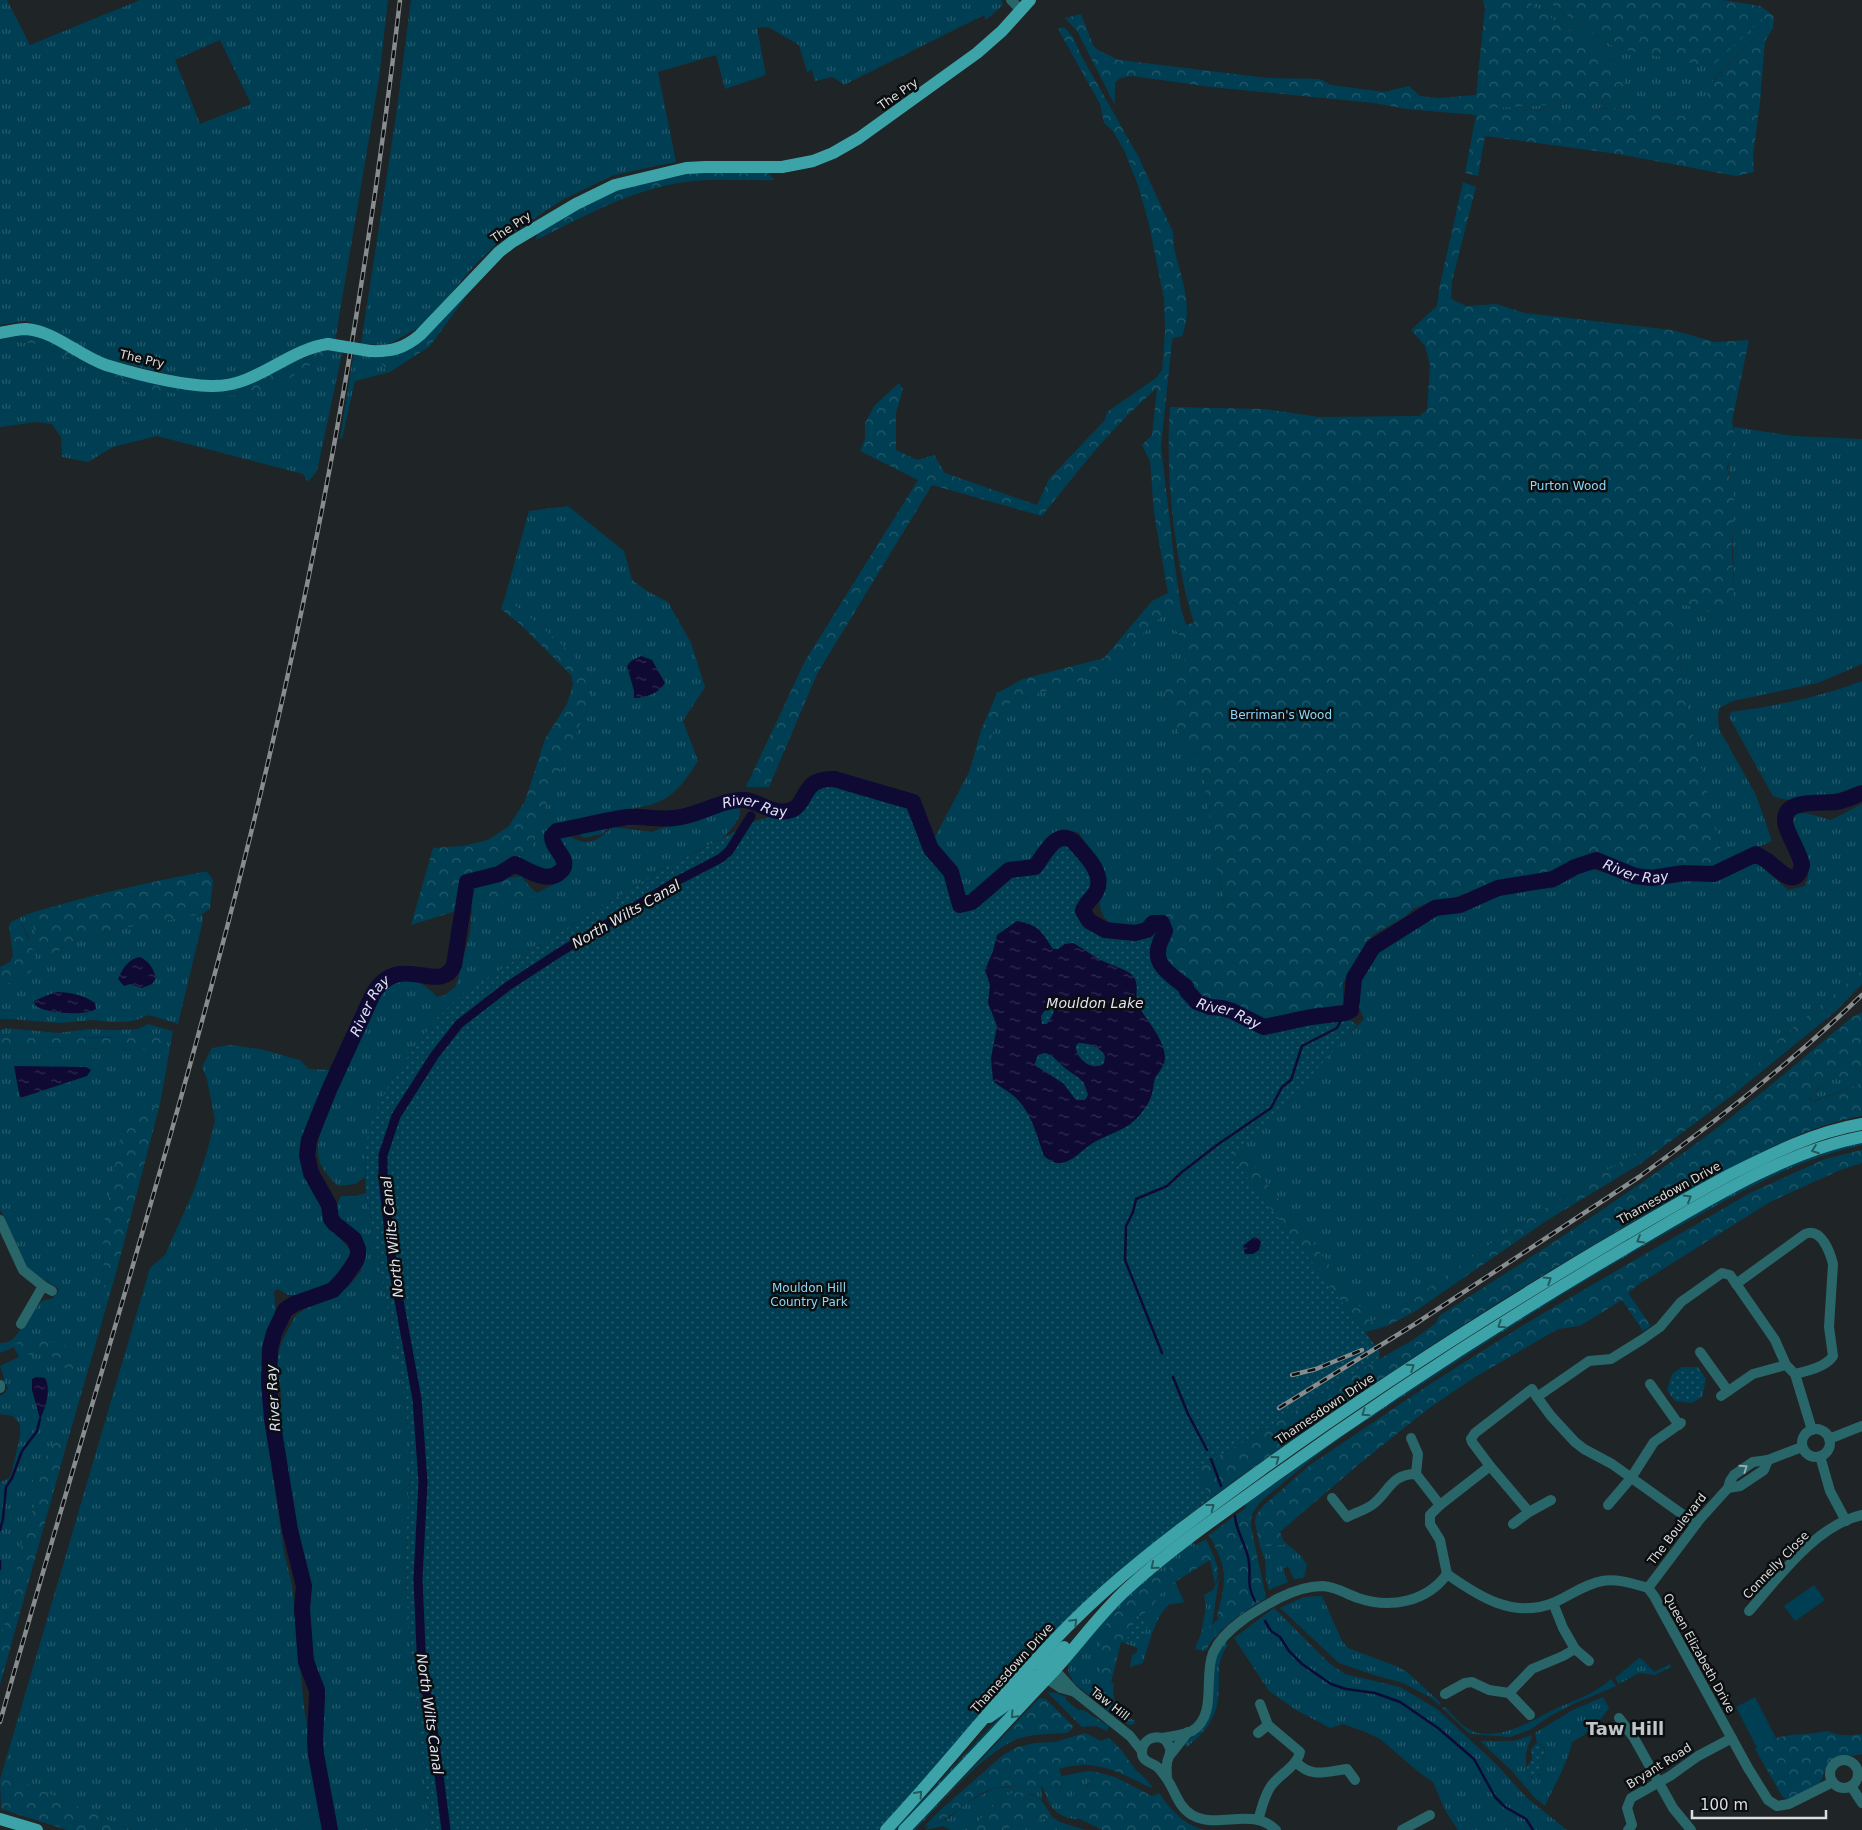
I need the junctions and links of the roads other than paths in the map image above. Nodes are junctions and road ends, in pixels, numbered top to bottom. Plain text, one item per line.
1 (1011, 0) edge
2 (1025, 5) edge
3 (0, 332) edge
4 (1862, 1124) edge
5 (1862, 1137) edge
6 (1, 1224) edge
7 (1736, 1284) junction
8 (21, 1324) dead end
9 (1700, 1352) dead end
10 (1786, 1365) junction
11 (1795, 1374) junction
12 (1650, 1384) dead end
13 (1537, 1397) junction
14 (1862, 1426) edge
15 (1812, 1430) junction
16 (1411, 1438) dead end
17 (1829, 1439) junction
18 (1802, 1447) junction
19 (1820, 1456) junction
20 (1490, 1466) junction
21 (1416, 1474) junction
22 (1631, 1478) junction
23 (1332, 1498) dead end
24 (1551, 1500) dead end
25 (1440, 1505) junction
26 (1608, 1505) dead end
27 (1529, 1512) junction
28 (1862, 1515) edge
29 (1846, 1521) junction
30 (1513, 1524) dead end
31 (1696, 1524) junction
32 (1189, 1531) junction
33 (1447, 1574) junction
34 (1648, 1588) junction
35 (1553, 1603) junction
36 (1749, 1611) dead end
37 (1575, 1649) junction
38 (1589, 1661) dead end
39 (1043, 1668) junction
40 (1509, 1693) junction
41 (1445, 1694) dead end
42 (1260, 1704) dead end
43 (1530, 1715) dead end
44 (1619, 1718) dead end
45 (1268, 1725) junction
46 (1188, 1732) junction
47 (1258, 1733) dead end
48 (1130, 1736) junction
49 (1162, 1738) junction
50 (1732, 1738) junction
51 (1148, 1740) junction
52 (1142, 1750) junction
53 (1169, 1757) junction
54 (1858, 1761) edge
55 (1296, 1762) junction
56 (1155, 1766) junction
57 (1167, 1780) junction
58 (1356, 1780) dead end
59 (1658, 1782) junction
60 (1833, 1782) junction
61 (1851, 1786) junction
62 (1862, 1803) edge
63 (1430, 1816) dead end
64 (0, 1819) edge
65 (1258, 1820) junction
66 (37, 1830) edge
67 (886, 1830) edge
68 (904, 1830) edge
69 (1276, 1830) edge
70 (1402, 1830) edge
71 (1628, 1830) edge
72 (1691, 1830) edge

1 - 2 street
2 - 3 main road, The Pry, bridge
32 -> 4 main road, Thamesdown Drive
5 -> 32 main road, Thamesdown Drive
6 - 8 street
7 - 10 street
7 - 11 street
7 - 13 street
9 - 10 street
10 - 11 street
11 - 15 street
12 - 22 street
13 - 20 street
13 - 22 street
14 - 17 street
15 - 17 street
15 - 18 street
16 - 21 street
17 - 19 street
18 - 19 street
18 - 31 street, The Boulevard
19 - 29 street
20 - 25 street
20 - 27 street
21 - 23 street
21 - 25 street
22 - 26 street
22 - 31 street
24 - 27 street
25 - 33 street
27 - 30 street
28 - 29 street, Connelly Close
29 - 36 street, Connelly Close
31 - 34 street, The Boulevard
32 -> 39 main road, Thamesdown Drive
39 -> 32 main road, Thamesdown Drive
33 - 35 street, Queen Elizabeth Drive
33 - 46 street
34 - 35 street, Queen Elizabeth Drive
34 - 50 street, Queen Elizabeth Drive
35 - 37 street
37 - 38 street
37 - 40 street
39 - 48 street, Taw Hill
67 -> 39 main road, Thamesdown Drive
39 -> 68 main road, Thamesdown Drive
40 - 41 street
40 - 43 street
42 - 45 street
44 - 59 street
45 - 47 street
45 - 55 street
46 - 49 street
46 - 53 street
48 - 51 street, Taw Hill
48 - 52 street, Taw Hill
49 - 51 street
49 - 53 street
50 - 59 street, Bryant Road
50 - 60 street, Queen Elizabeth Drive
51 - 52 street
52 - 56 street
53 - 56 street
53 - 57 street
54 - 60 street
54 - 61 street
55 - 58 street
55 - 65 street
56 - 57 street
57 - 65 street
59 - 71 street, Bryant Road
59 - 72 street
60 - 61 street
61 - 62 street
63 - 70 street
64 - 66 main road
65 - 69 street

